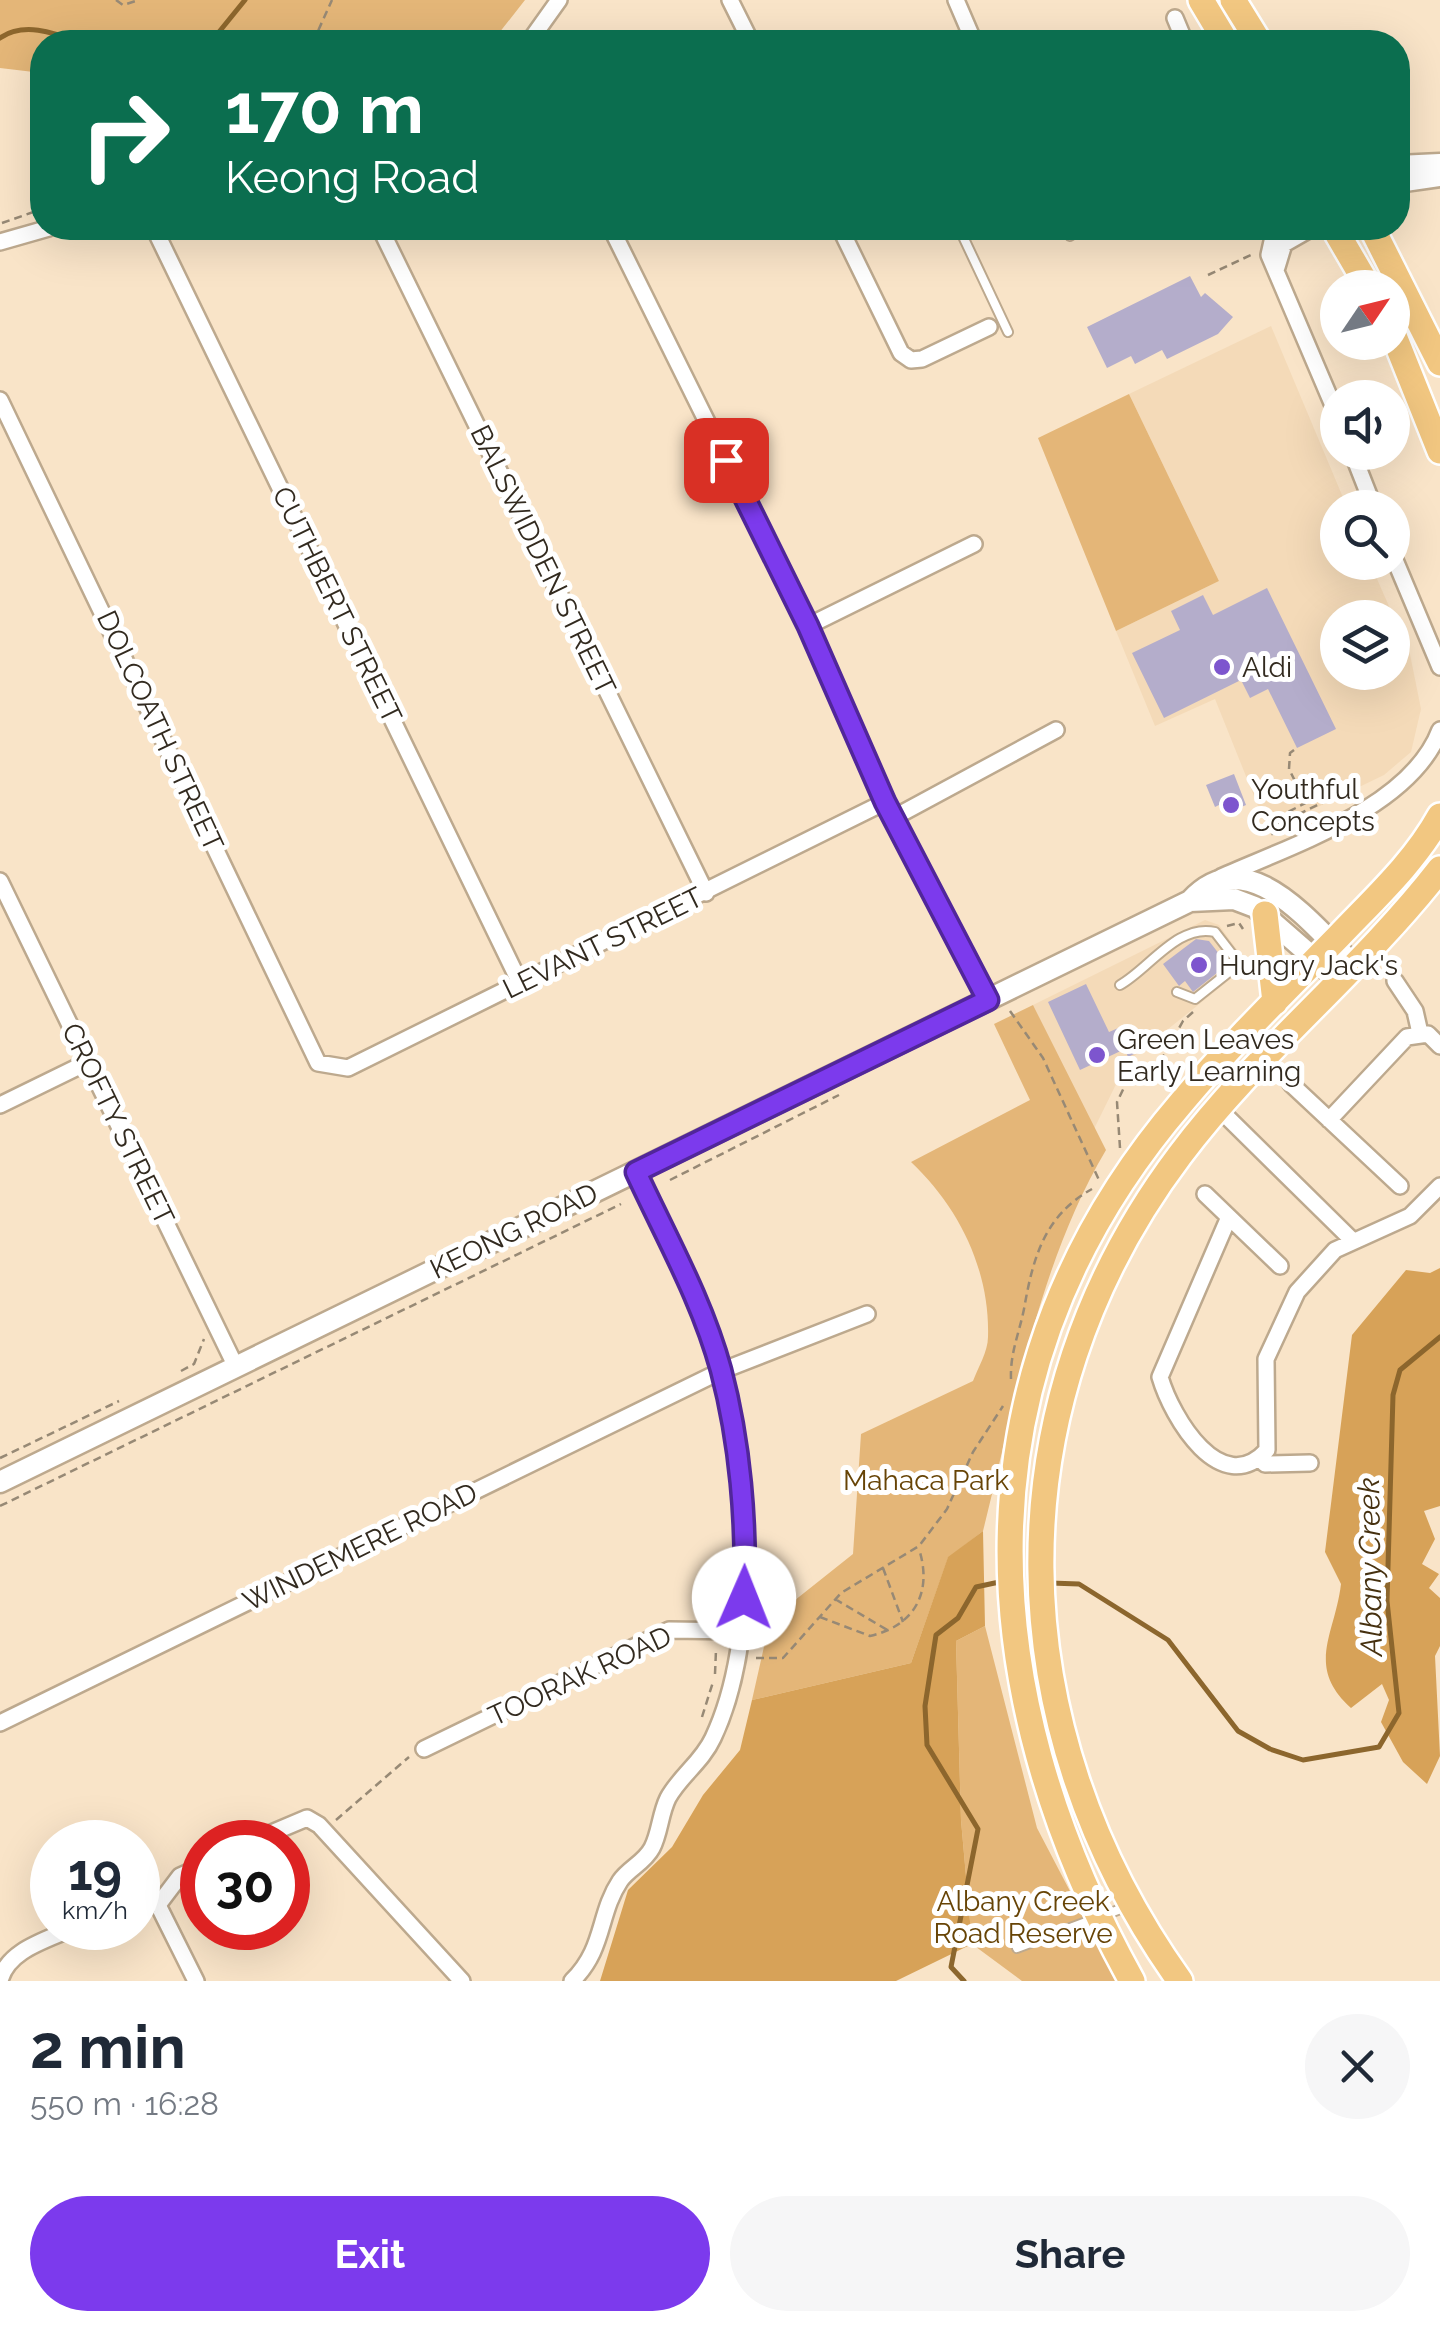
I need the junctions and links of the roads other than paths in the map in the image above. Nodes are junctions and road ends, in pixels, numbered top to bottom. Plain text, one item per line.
1 (558, 0) edge
2 (730, 0) edge
3 (956, 0) edge
4 (1202, 0) edge
5 (1232, 0) edge
6 (1175, 18) dead end
7 (537, 30) edge
8 (745, 30) edge
9 (969, 30) edge
10 (1180, 30) edge
11 (1219, 30) edge
12 (1251, 30) edge
13 (1440, 164) edge
14 (1410, 165) edge
15 (1440, 176) edge
16 (1410, 180) edge
17 (30, 233) edge
18 (160, 240) edge
19 (386, 240) edge
20 (616, 240) edge
21 (846, 240) edge
22 (964, 240) edge
23 (1272, 240) edge
24 (1341, 240) edge
25 (1379, 240) edge
26 (0, 242) edge
27 (1358, 270) edge
28 (996, 324) junction
29 (1008, 332) dead end
30 (1404, 360) edge
31 (1440, 363) edge
32 (1323, 380) edge
33 (0, 400) edge
34 (1440, 451) edge
35 (974, 544) dead end
36 (1404, 580) edge
37 (808, 626) junction
38 (1440, 667) edge
39 (1056, 730) dead end
40 (1440, 730) edge
41 (885, 802) junction
42 (1440, 816) edge
43 (893, 818) junction
44 (1279, 842) junction
45 (1440, 870) edge
46 (1218, 878) junction
47 (0, 880) edge
48 (1255, 881) junction
49 (706, 893) junction
50 (1190, 901) junction
51 (1255, 908) junction
52 (1324, 951) junction
53 (1346, 972) junction
54 (1395, 981) dead end
55 (520, 983) junction
56 (1120, 986) dead end
57 (1178, 992) dead end
58 (988, 1000) junction
59 (1275, 1002) junction
60 (1420, 1033) junction
61 (1440, 1046) edge
62 (88, 1062) junction
63 (318, 1063) joint
64 (1291, 1084) dead end
65 (0, 1104) edge
66 (1218, 1108) junction
67 (1329, 1120) junction
68 (636, 1172) junction
69 (1400, 1186) dead end
70 (1440, 1186) edge
71 (1205, 1194) dead end
72 (1228, 1217) junction
73 (1351, 1238) junction
74 (1280, 1266) dead end
75 (1070, 1277) junction
76 (1099, 1288) junction
77 (867, 1314) dead end
78 (236, 1367) junction
79 (721, 1371) junction
80 (1259, 1458) junction
81 (1310, 1464) dead end
82 (0, 1482) edge
83 (742, 1631) junction
84 (0, 1723) edge
85 (424, 1750) road end
86 (310, 1820) edge
87 (180, 1876) edge
88 (160, 1903) edge
89 (1131, 1905) junction
90 (160, 1910) edge
91 (1098, 1916) junction
92 (30, 1948) edge
93 (1017, 1948) dead end
94 (0, 1981) edge
95 (196, 1981) edge
96 (462, 1981) edge
97 (572, 1981) edge
98 (1132, 1981) edge
99 (1180, 1981) edge

1 - 7 street
2 - 8 street
3 - 9 street
4 - 11 main road
5 - 12 main road
6 - 10 street
13 - 14 street
15 - 16 street
17 - 26 street
18 - 55 street, CUTHBERT STREET
19 - 49 street, BALSWIDDEN STREET
20 - 37 street
21 - 28 street
22 - 28 lane
23 - 32 street
24 - 27 main road
25 - 31 main road
28 - 29 lane
30 - 34 main road
33 - 63 street, DOLCOATH STREET
35 - 37 street
36 - 38 street
37 - 41 street
39 - 43 street
40 - 44 street, KEONG ROAD
41 - 43 street
41 - 49 street, LEVANT STREET
42 - 52 main road
43 - 58 street
44 - 46 street, KEONG ROAD
44 - 48 street, KEONG ROAD
45 - 53 main road
46 - 48 street
46 - 50 street, KEONG ROAD
47 - 62 street, CROFTY STREET
48 - 51 street, KEONG ROAD
48 - 52 street
49 - 55 street, LEVANT STREET
50 - 51 street, KEONG ROAD
50 - 58 street, KEONG ROAD
51 - 52 street
51 - 59 main road
52 - 53 street
52 - 59 main road
53 - 66 main road
54 - 60 street
55 - 63 street, LEVANT STREET
56 - 57 lane
58 - 68 street, KEONG ROAD
59 - 75 main road
60 - 61 street
60 - 67 street
62 - 65 street
62 - 78 street, CROFTY STREET
64 - 67 street
66 - 73 street
66 - 76 main road
67 - 69 street
68 - 78 street, KEONG ROAD
68 - 79 street
70 - 73 street
71 - 72 street
72 - 74 street
72 - 80 street
73 - 80 street
75 - 76 main road
75 - 91 main road
76 - 89 main road
77 - 79 street, WINDEMERE ROAD
78 - 82 street, KEONG ROAD
79 - 83 street
79 - 84 street, WINDEMERE ROAD
80 - 81 street
83 - 85 street, TOORAK ROAD
83 - 97 street
86 - 96 street
87 - 88 street
89 - 91 lane
89 - 99 main road
90 - 95 street
91 - 93 lane
91 - 98 main road
92 - 94 street

